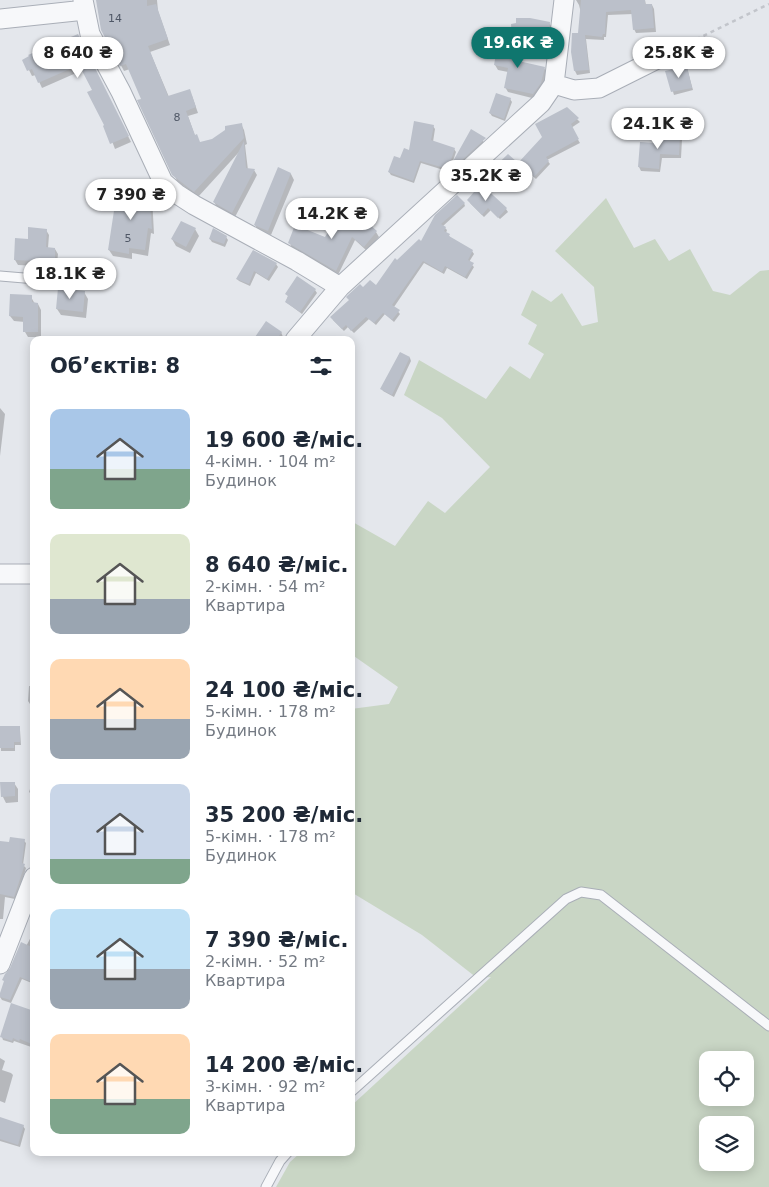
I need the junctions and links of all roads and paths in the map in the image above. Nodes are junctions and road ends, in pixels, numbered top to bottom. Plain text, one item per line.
1 (564, 0) edge
2 (769, 4) edge
3 (84, 5) edge
4 (0, 19) edge
5 (675, 50) joint
6 (554, 84) junction
7 (0, 276) edge
8 (48, 280) dead end
9 (340, 287) junction
10 (298, 336) edge
11 (0, 574) edge
12 (30, 574) edge
13 (30, 888) edge
14 (0, 964) edge
15 (769, 1026) edge
16 (355, 1088) edge
17 (284, 1156) edge
18 (266, 1187) edge

1 - 6 street
2 - 5 path
3 - 4 street
3 - 9 street
5 - 6 street
6 - 9 street
7 - 8 lane
9 - 10 street
11 - 12 street
13 - 14 street
15 - 16 lane
17 - 18 lane

